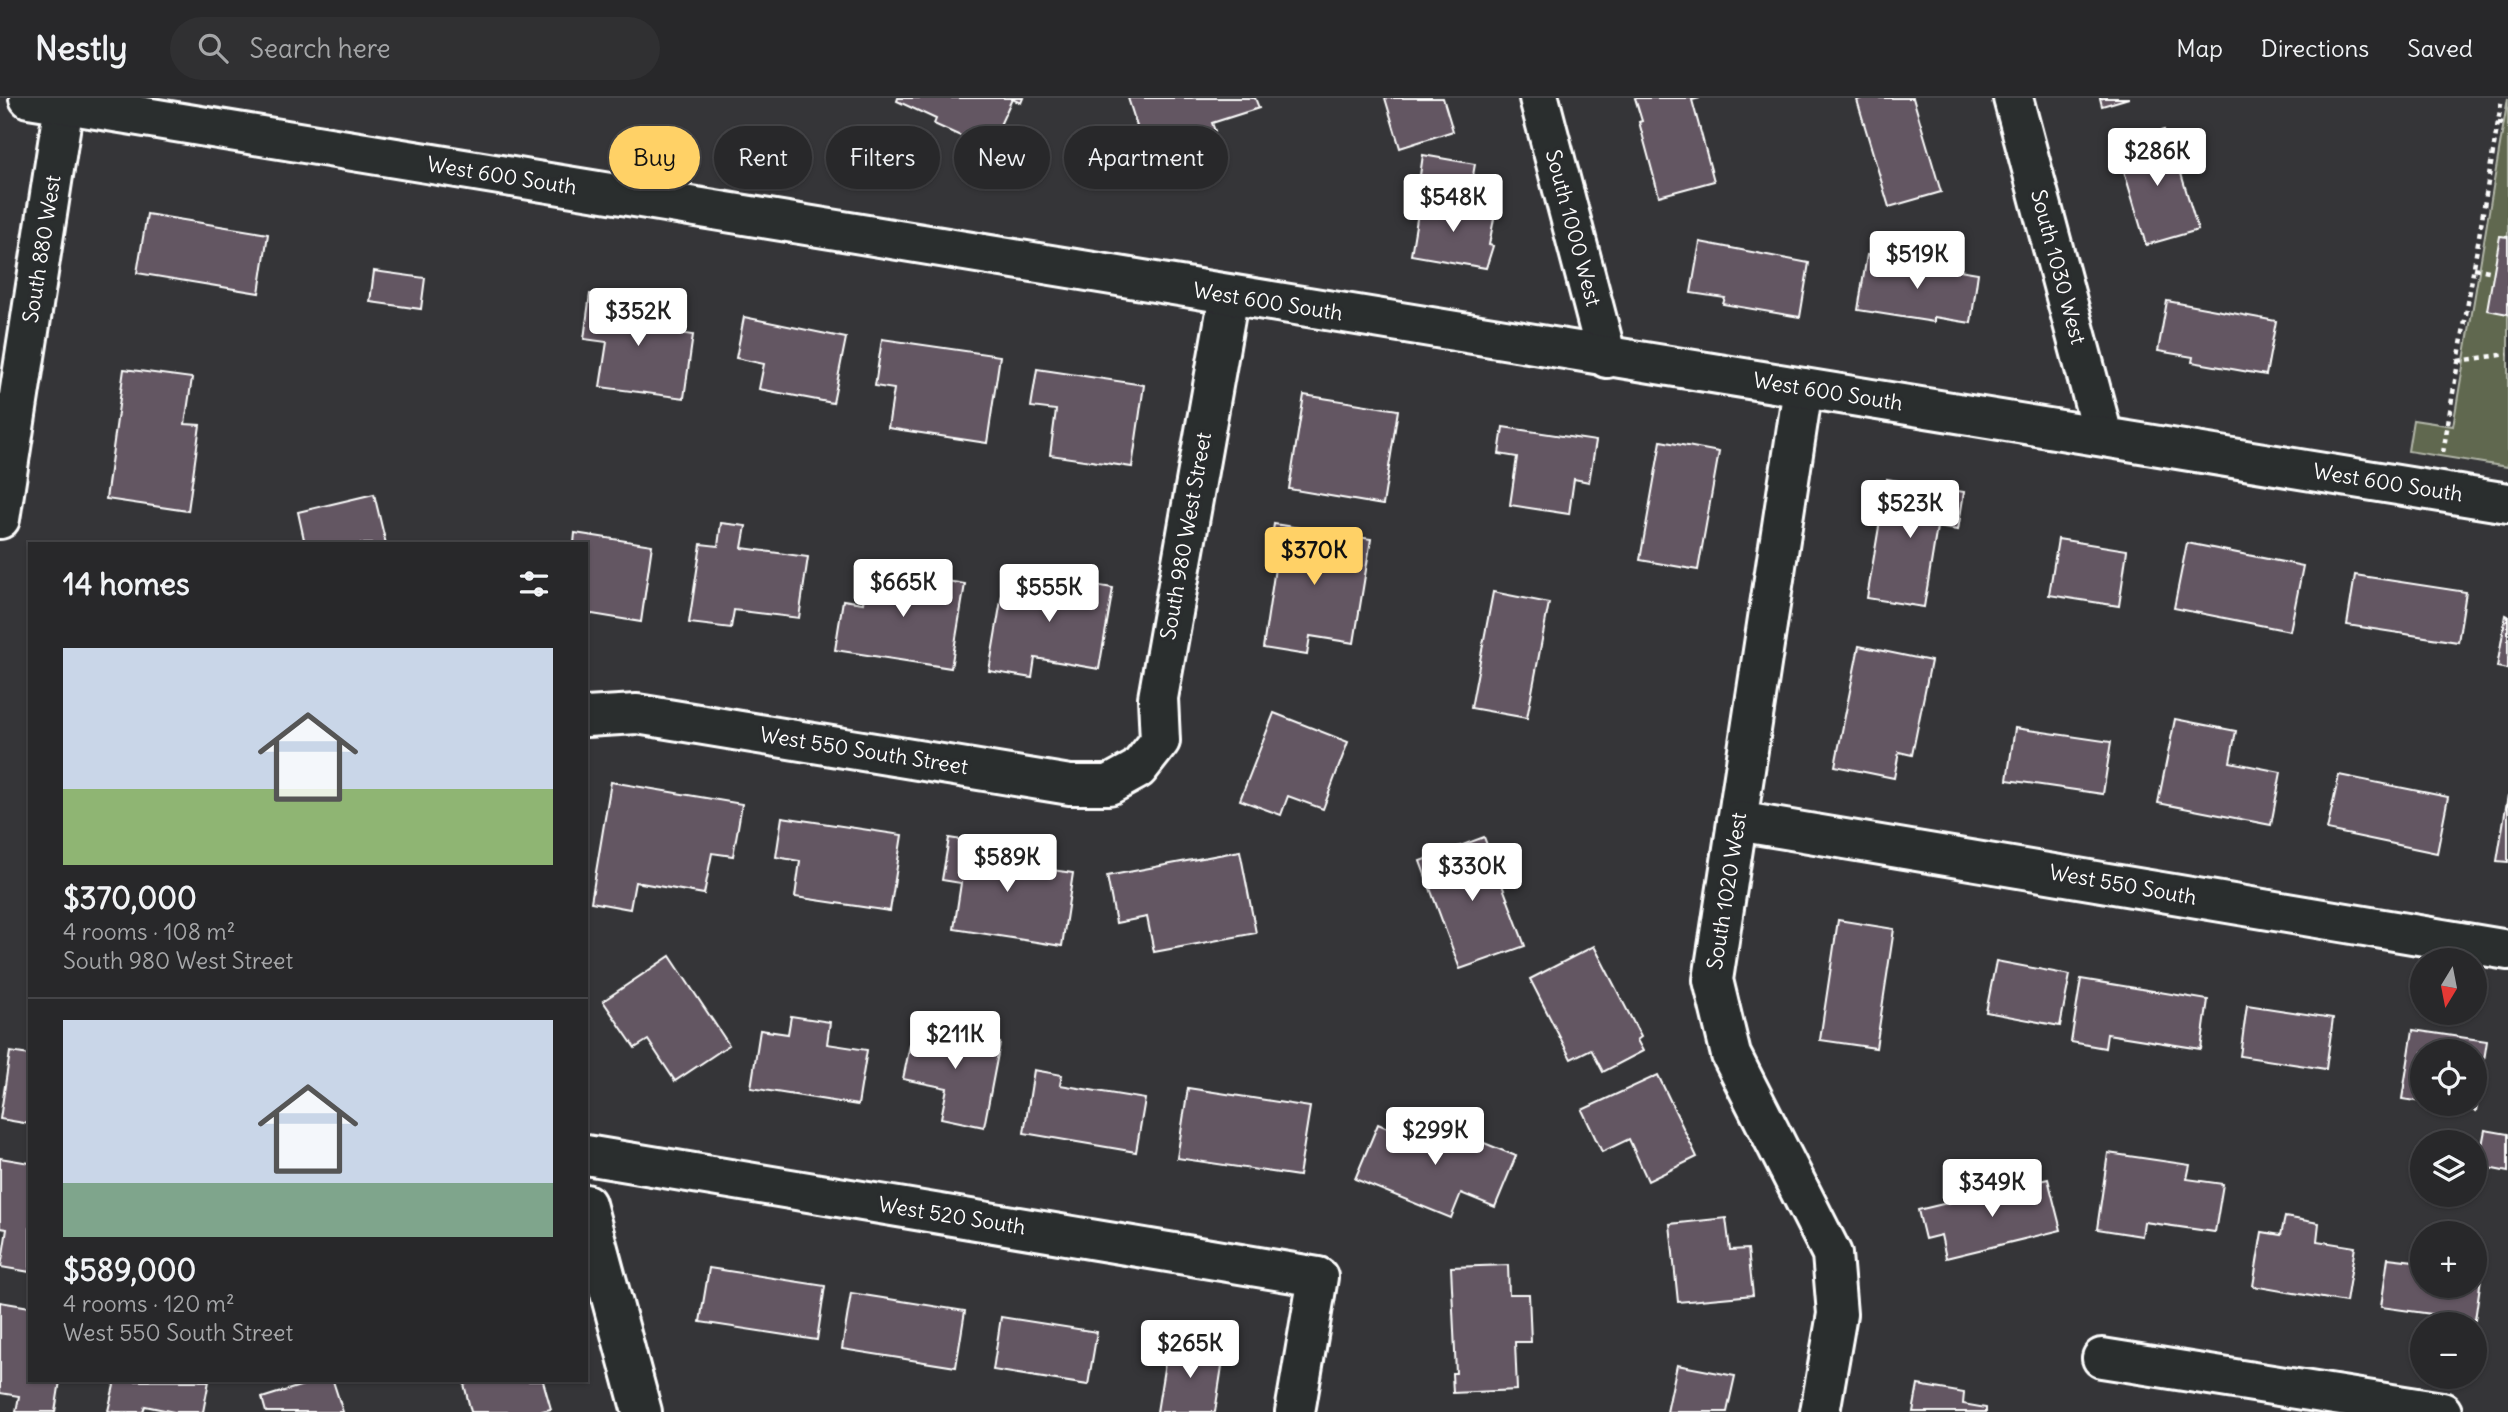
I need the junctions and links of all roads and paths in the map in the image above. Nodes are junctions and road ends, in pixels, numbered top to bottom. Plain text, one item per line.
1 (1539, 98) edge
2 (2013, 98) edge
3 (2502, 98) edge
4 (47, 101) edge
5 (2498, 122) junction
6 (2508, 124) edge
7 (2474, 268) junction
8 (2494, 272) dead end
9 (1228, 295) junction
10 (2508, 354) edge
11 (1607, 358) junction
12 (2458, 361) junction
13 (1803, 388) junction
14 (2103, 436) junction
15 (2441, 460) dead end
16 (2508, 503) edge
17 (0, 519) edge
18 (588, 717) edge
19 (1138, 769) joint
20 (1737, 821) junction
21 (2508, 950) edge
22 (588, 1155) edge
23 (588, 1210) edge
24 (2102, 1358) dead end
25 (642, 1412) edge
26 (1295, 1412) edge
27 (1820, 1412) edge
28 (2442, 1412) edge

1 - 11 street, South 1000 West
2 - 14 street, South 1030 West
3 - 5 path
4 - 9 street, West 600 South
4 - 17 street, South 880 West
5 - 6 path
5 - 7 path
7 - 8 path
7 - 12 path
9 - 11 street, West 600 South
9 - 19 street, South 980 West Street
10 - 12 path
11 - 13 street, West 600 South
12 - 15 path
13 - 14 street, West 600 South
13 - 20 street, South 1020 West
14 - 16 street, West 600 South
18 - 19 street, West 550 South Street
20 - 21 street, West 550 South
20 - 27 street, South 1020 West
22 - 26 street, West 520 South
23 - 25 street
24 - 28 street

